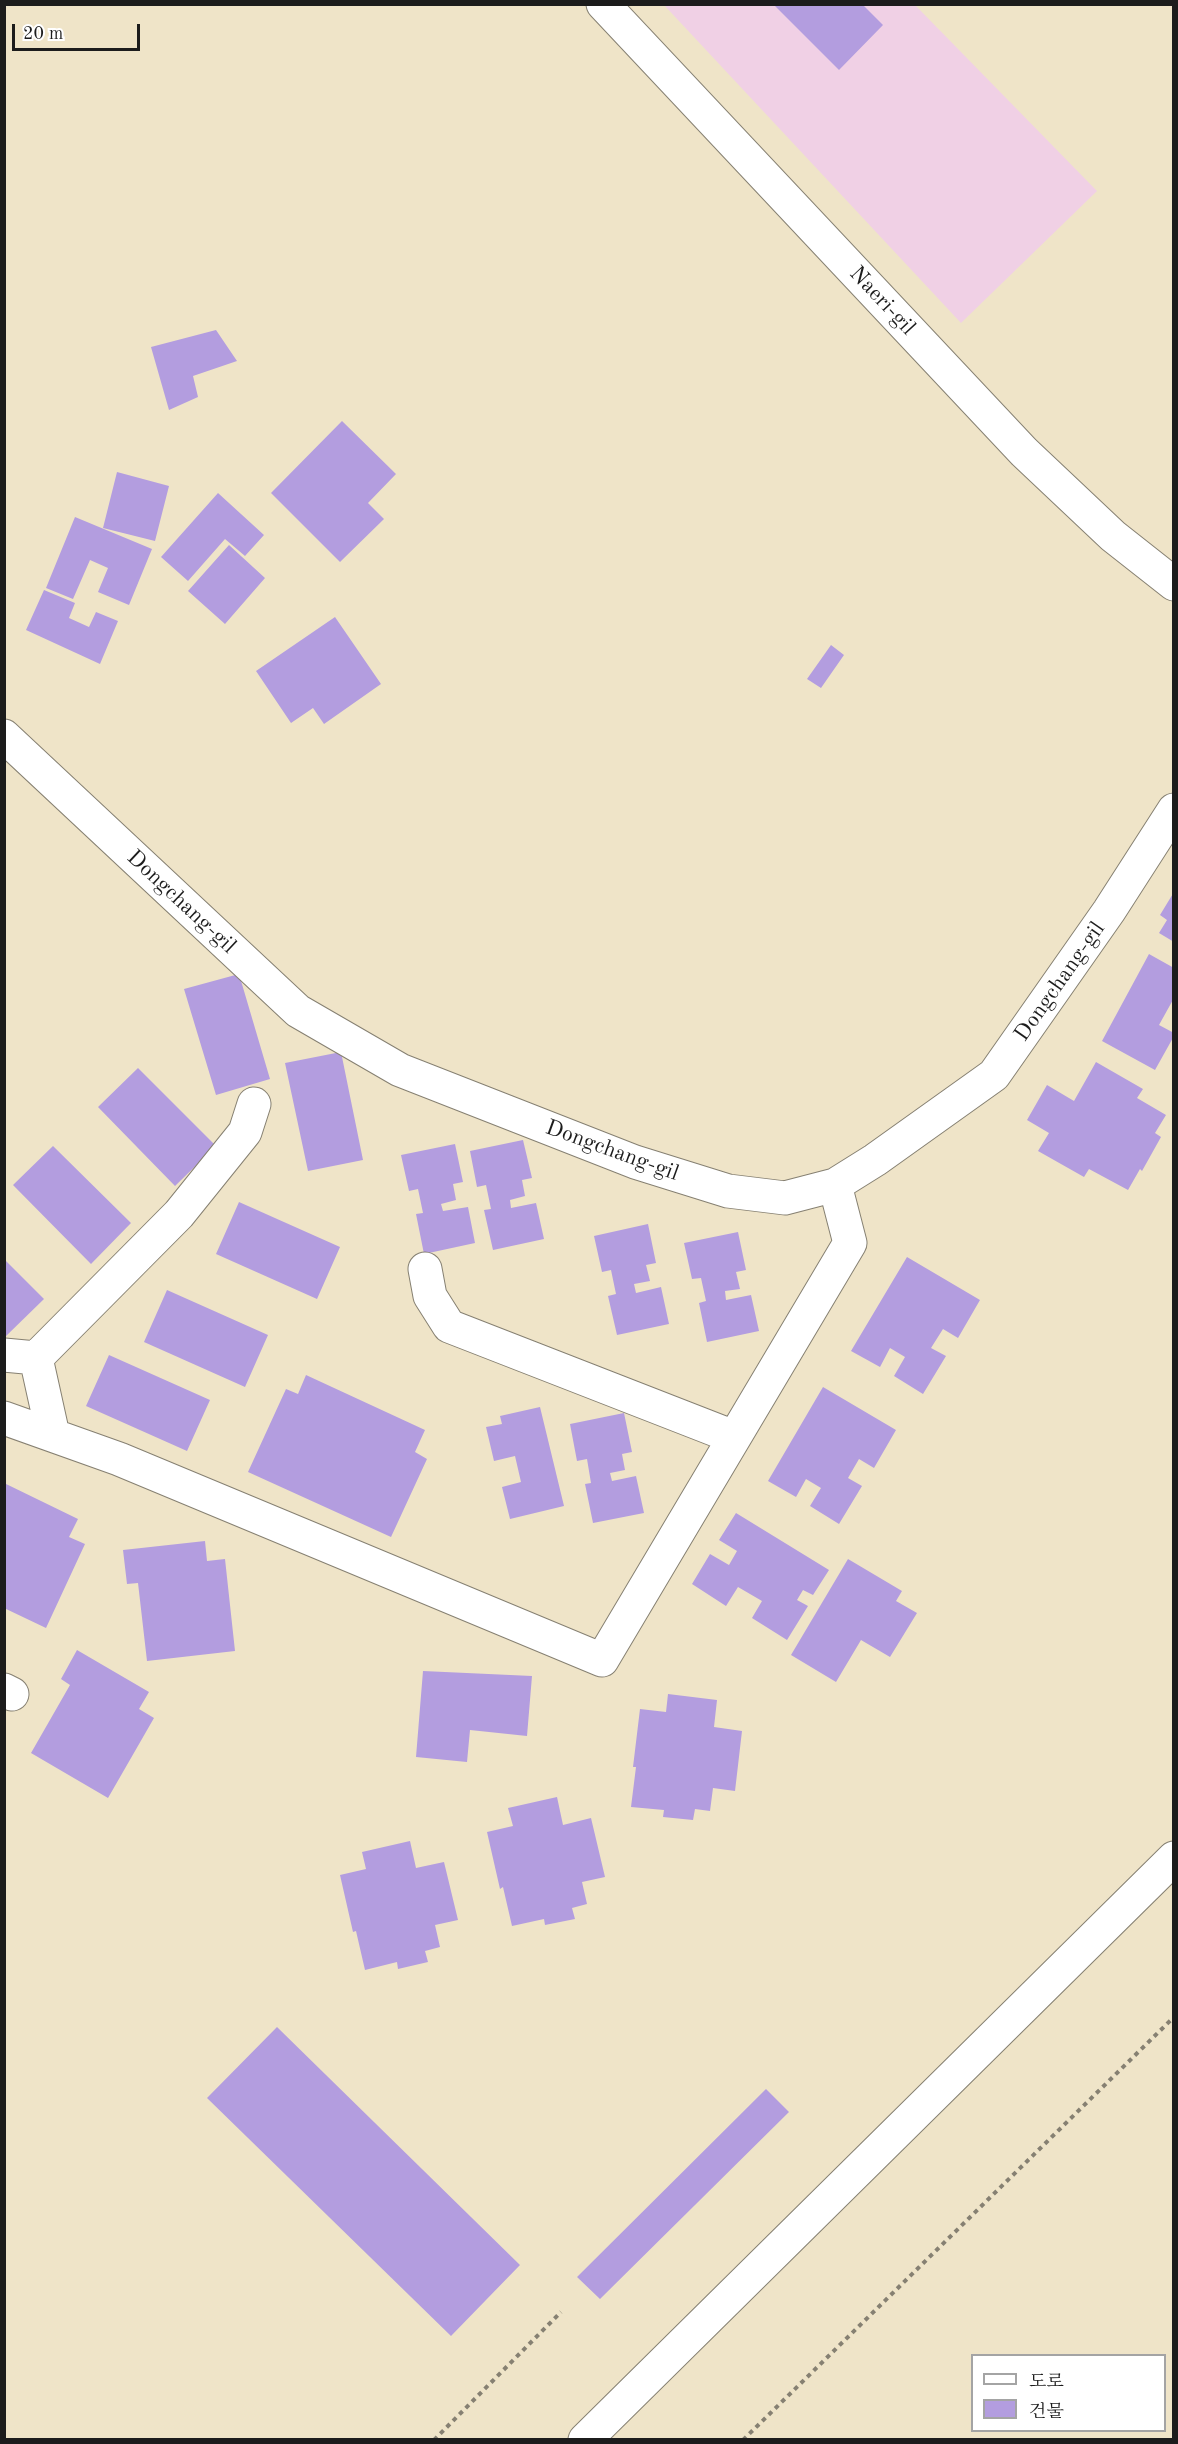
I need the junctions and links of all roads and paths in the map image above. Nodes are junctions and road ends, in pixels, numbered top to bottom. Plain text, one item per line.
1 (603, 4) edge
2 (1173, 584) edge
3 (4, 736) edge
4 (1173, 810) edge
5 (254, 1104) dead end
6 (835, 1185) junction
7 (425, 1269) dead end
8 (20, 1356) edge
9 (4, 1418) edge
10 (53, 1434) junction
11 (734, 1437) junction
12 (1173, 1858) edge
13 (1173, 2018) edge
14 (561, 2312) dead end
15 (434, 2439) edge
16 (585, 2439) edge
17 (743, 2439) edge

1 - 2 street, Naeri-gil
3 - 6 street, Dongchang-gil
4 - 6 street, Dongchang-gil
5 - 8 street
6 - 11 street
7 - 11 street
8 - 10 street
9 - 10 street
10 - 11 street
12 - 16 street
13 - 17 path
14 - 15 path

